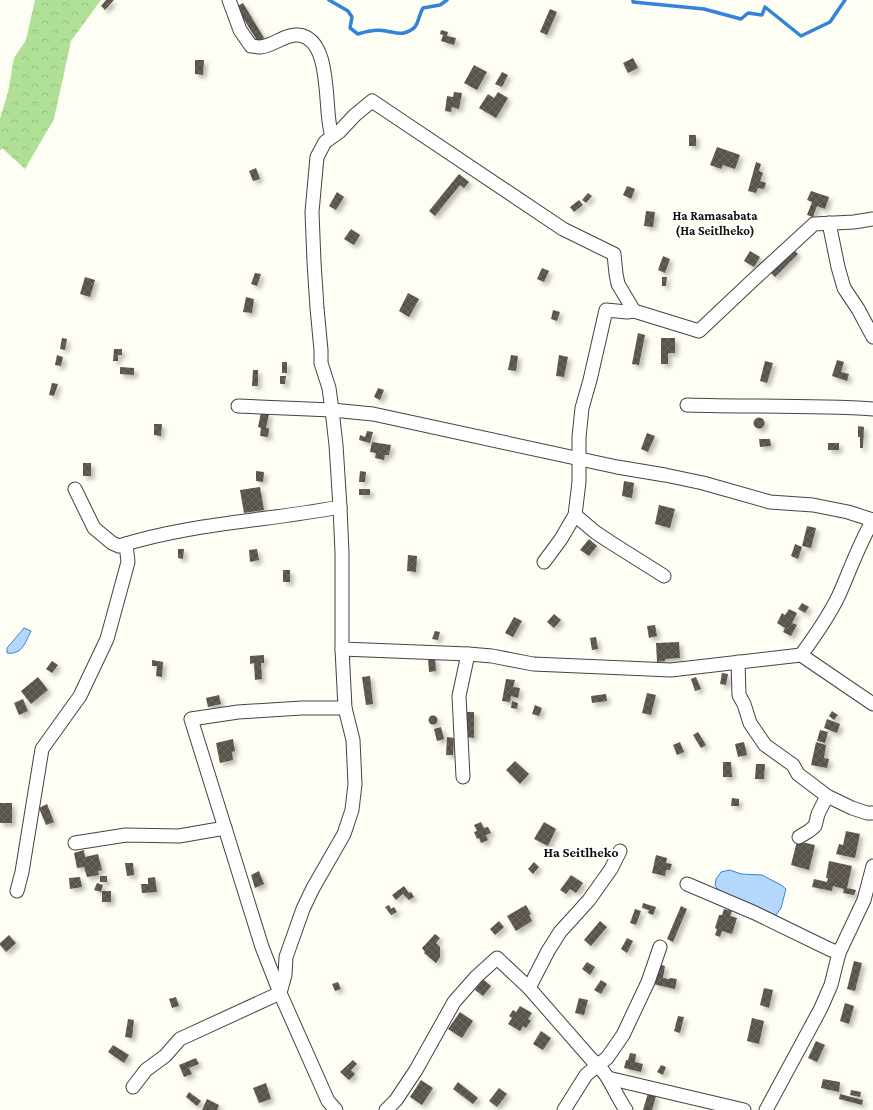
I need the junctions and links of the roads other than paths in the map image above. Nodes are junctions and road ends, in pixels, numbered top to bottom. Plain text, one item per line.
1 (229, 0) edge
2 (332, 136) junction
3 (873, 218) edge
4 (829, 223) junction
5 (634, 311) junction
6 (873, 337) edge
7 (687, 405) dead end
8 (238, 406) dead end
9 (873, 409) edge
10 (332, 410) junction
11 (579, 458) junction
12 (75, 489) dead end
13 (340, 507) junction
14 (575, 515) junction
15 (873, 520) edge
16 (126, 544) junction
17 (544, 562) dead end
18 (664, 576) dead end
19 (342, 649) junction
20 (468, 654) junction
21 (801, 655) junction
22 (738, 662) junction
23 (873, 704) edge
24 (345, 708) junction
25 (463, 777) dead end
26 (827, 796) junction
27 (873, 813) edge
28 (224, 828) junction
29 (799, 837) dead end
30 (75, 843) dead end
31 (620, 851) dead end
32 (873, 866) edge
33 (687, 884) dead end
34 (17, 891) dead end
35 (660, 947) dead end
36 (839, 953) junction
37 (529, 988) junction
38 (280, 993) junction
39 (598, 1064) junction
40 (608, 1078) junction
41 (133, 1087) dead end
42 (336, 1110) edge
43 (386, 1110) edge
44 (564, 1110) edge
45 (626, 1110) edge
46 (744, 1110) edge
47 (766, 1110) edge

1 - 2 street
2 - 5 street
2 - 10 street
3 - 4 street
4 - 5 street
4 - 6 street
5 - 11 street
7 - 9 street
8 - 10 street
10 - 11 street
10 - 13 street
11 - 14 street
11 - 15 street
12 - 16 street
13 - 16 street
13 - 19 street
14 - 17 street
14 - 18 street
15 - 21 street
16 - 34 street
19 - 20 street
19 - 24 street
20 - 22 street
20 - 25 street
21 - 22 street
21 - 23 street
22 - 26 street
24 - 28 street
24 - 38 street
26 - 27 street
26 - 29 street
28 - 30 street
28 - 38 street
31 - 37 street
32 - 36 street
33 - 36 street
35 - 39 street
36 - 47 street
37 - 39 street
37 - 43 street
38 - 41 street
38 - 42 street
39 - 40 street
39 - 44 street
40 - 45 street
40 - 46 street

